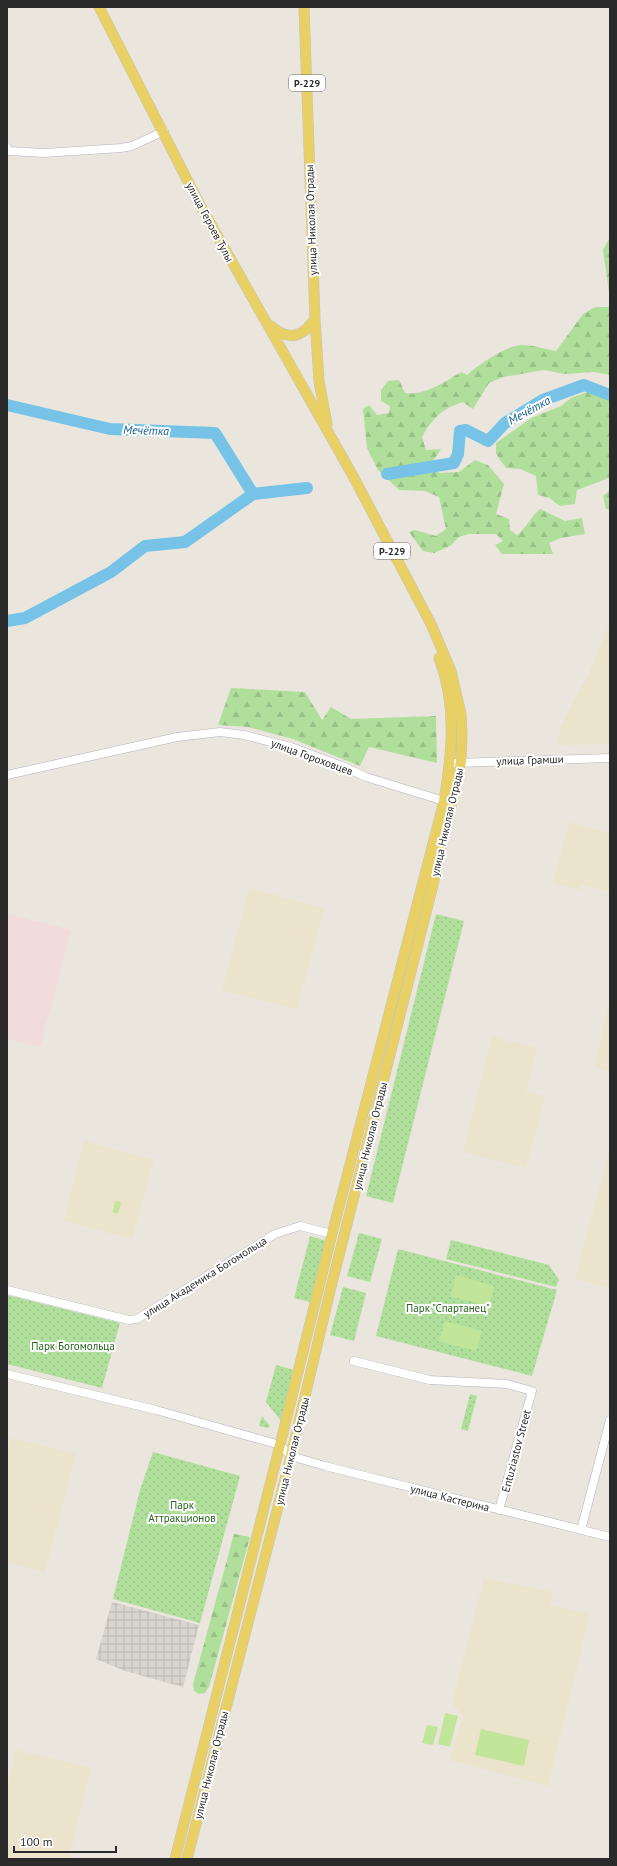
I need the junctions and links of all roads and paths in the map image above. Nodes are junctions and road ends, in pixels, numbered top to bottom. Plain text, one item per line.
1 (99, 7) edge
2 (304, 7) edge
3 (164, 131) junction
4 (7, 147) edge
5 (315, 319) junction
6 (268, 323) junction
7 (328, 433) junction
8 (610, 758) edge
9 (461, 762) junction
10 (450, 763) junction
11 (7, 775) edge
12 (444, 801) junction
13 (332, 1234) junction
14 (7, 1290) edge
15 (354, 1361) dead end
16 (7, 1374) edge
17 (610, 1420) edge
18 (280, 1445) junction
19 (291, 1456) junction
20 (499, 1510) junction
21 (581, 1530) junction
22 (610, 1537) edge
23 (175, 1859) edge
24 (187, 1859) edge

1 - 3 main road, улица Героев Тулы
2 - 5 main road, улица Николая Отрады / Р-229
3 - 4 street
3 - 6 main road, улица Героев Тулы
5 - 6 main road
5 - 7 main road, улица Николая Отрады / Р-229
6 - 7 main road, улица Героев Тулы
7 - 9 main road, улица Николая Отрады / Р-229
7 - 10 main road, улица Николая Отрады / Р-229
8 - 9 street, улица Грамши
9 - 10 street, улица Грамши
9 - 19 main road, улица Николая Отрады
10 - 12 main road, улица Николая Отрады
11 - 12 street, улица Гороховцев
12 - 13 main road, улица Николая Отрады
13 - 14 street, улица Академика Богомольца
13 - 18 main road, улица Николая Отрады
15 - 20 street, Entuziastov Street
16 - 18 street
17 - 21 street
18 - 19 street
18 - 23 main road, улица Николая Отрады
19 - 20 street, улица Кастерина
19 - 24 main road, улица Николая Отрады
20 - 21 street, улица Кастерина
21 - 22 street, улица Кастерина

